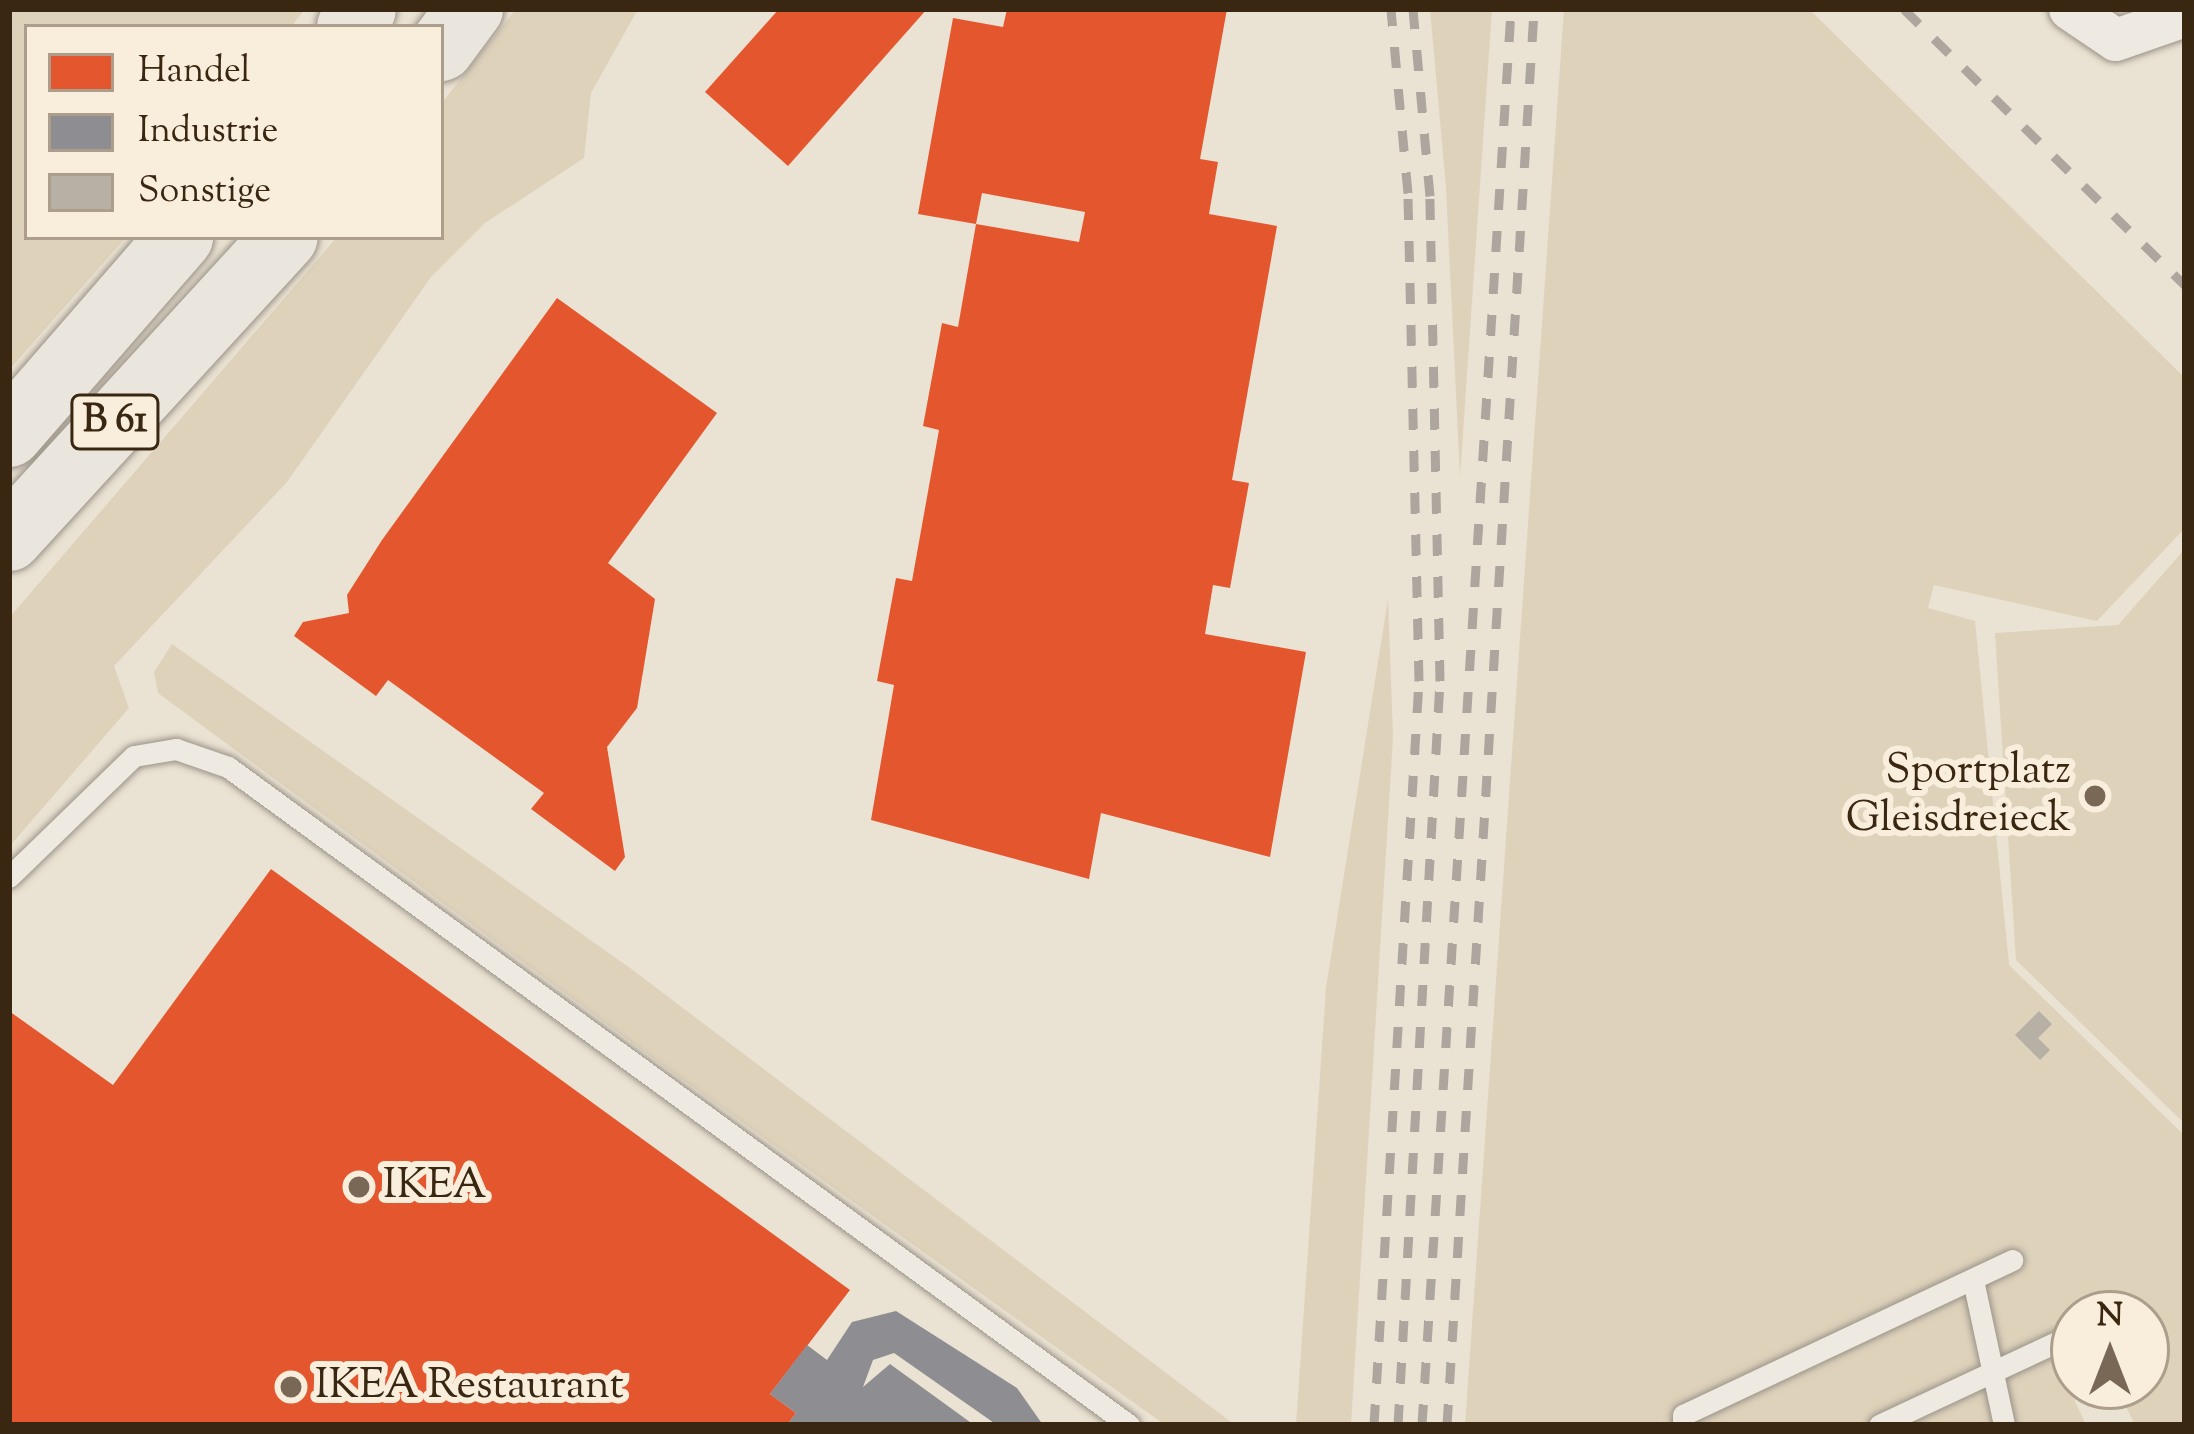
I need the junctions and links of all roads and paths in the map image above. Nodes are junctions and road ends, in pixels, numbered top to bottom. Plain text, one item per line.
1 (470, 9) edge
2 (2070, 9) edge
3 (2185, 16) edge
4 (444, 44) edge
5 (178, 240) edge
6 (282, 240) edge
7 (9, 434) edge
8 (9, 538) edge
9 (9, 878) edge
10 (2012, 1260) dead end
11 (1973, 1280) junction
12 (2050, 1346) edge
13 (1993, 1372) junction
14 (1129, 1425) edge
15 (1683, 1425) edge
16 (1879, 1425) edge
17 (2005, 1425) edge

1 - 4 highway
2 - 3 street
5 - 7 highway, B 61
6 - 8 highway, B 61
9 - 14 lane
10 - 11 lane
11 - 13 lane
11 - 15 lane
12 - 13 lane
13 - 16 lane
13 - 17 lane

